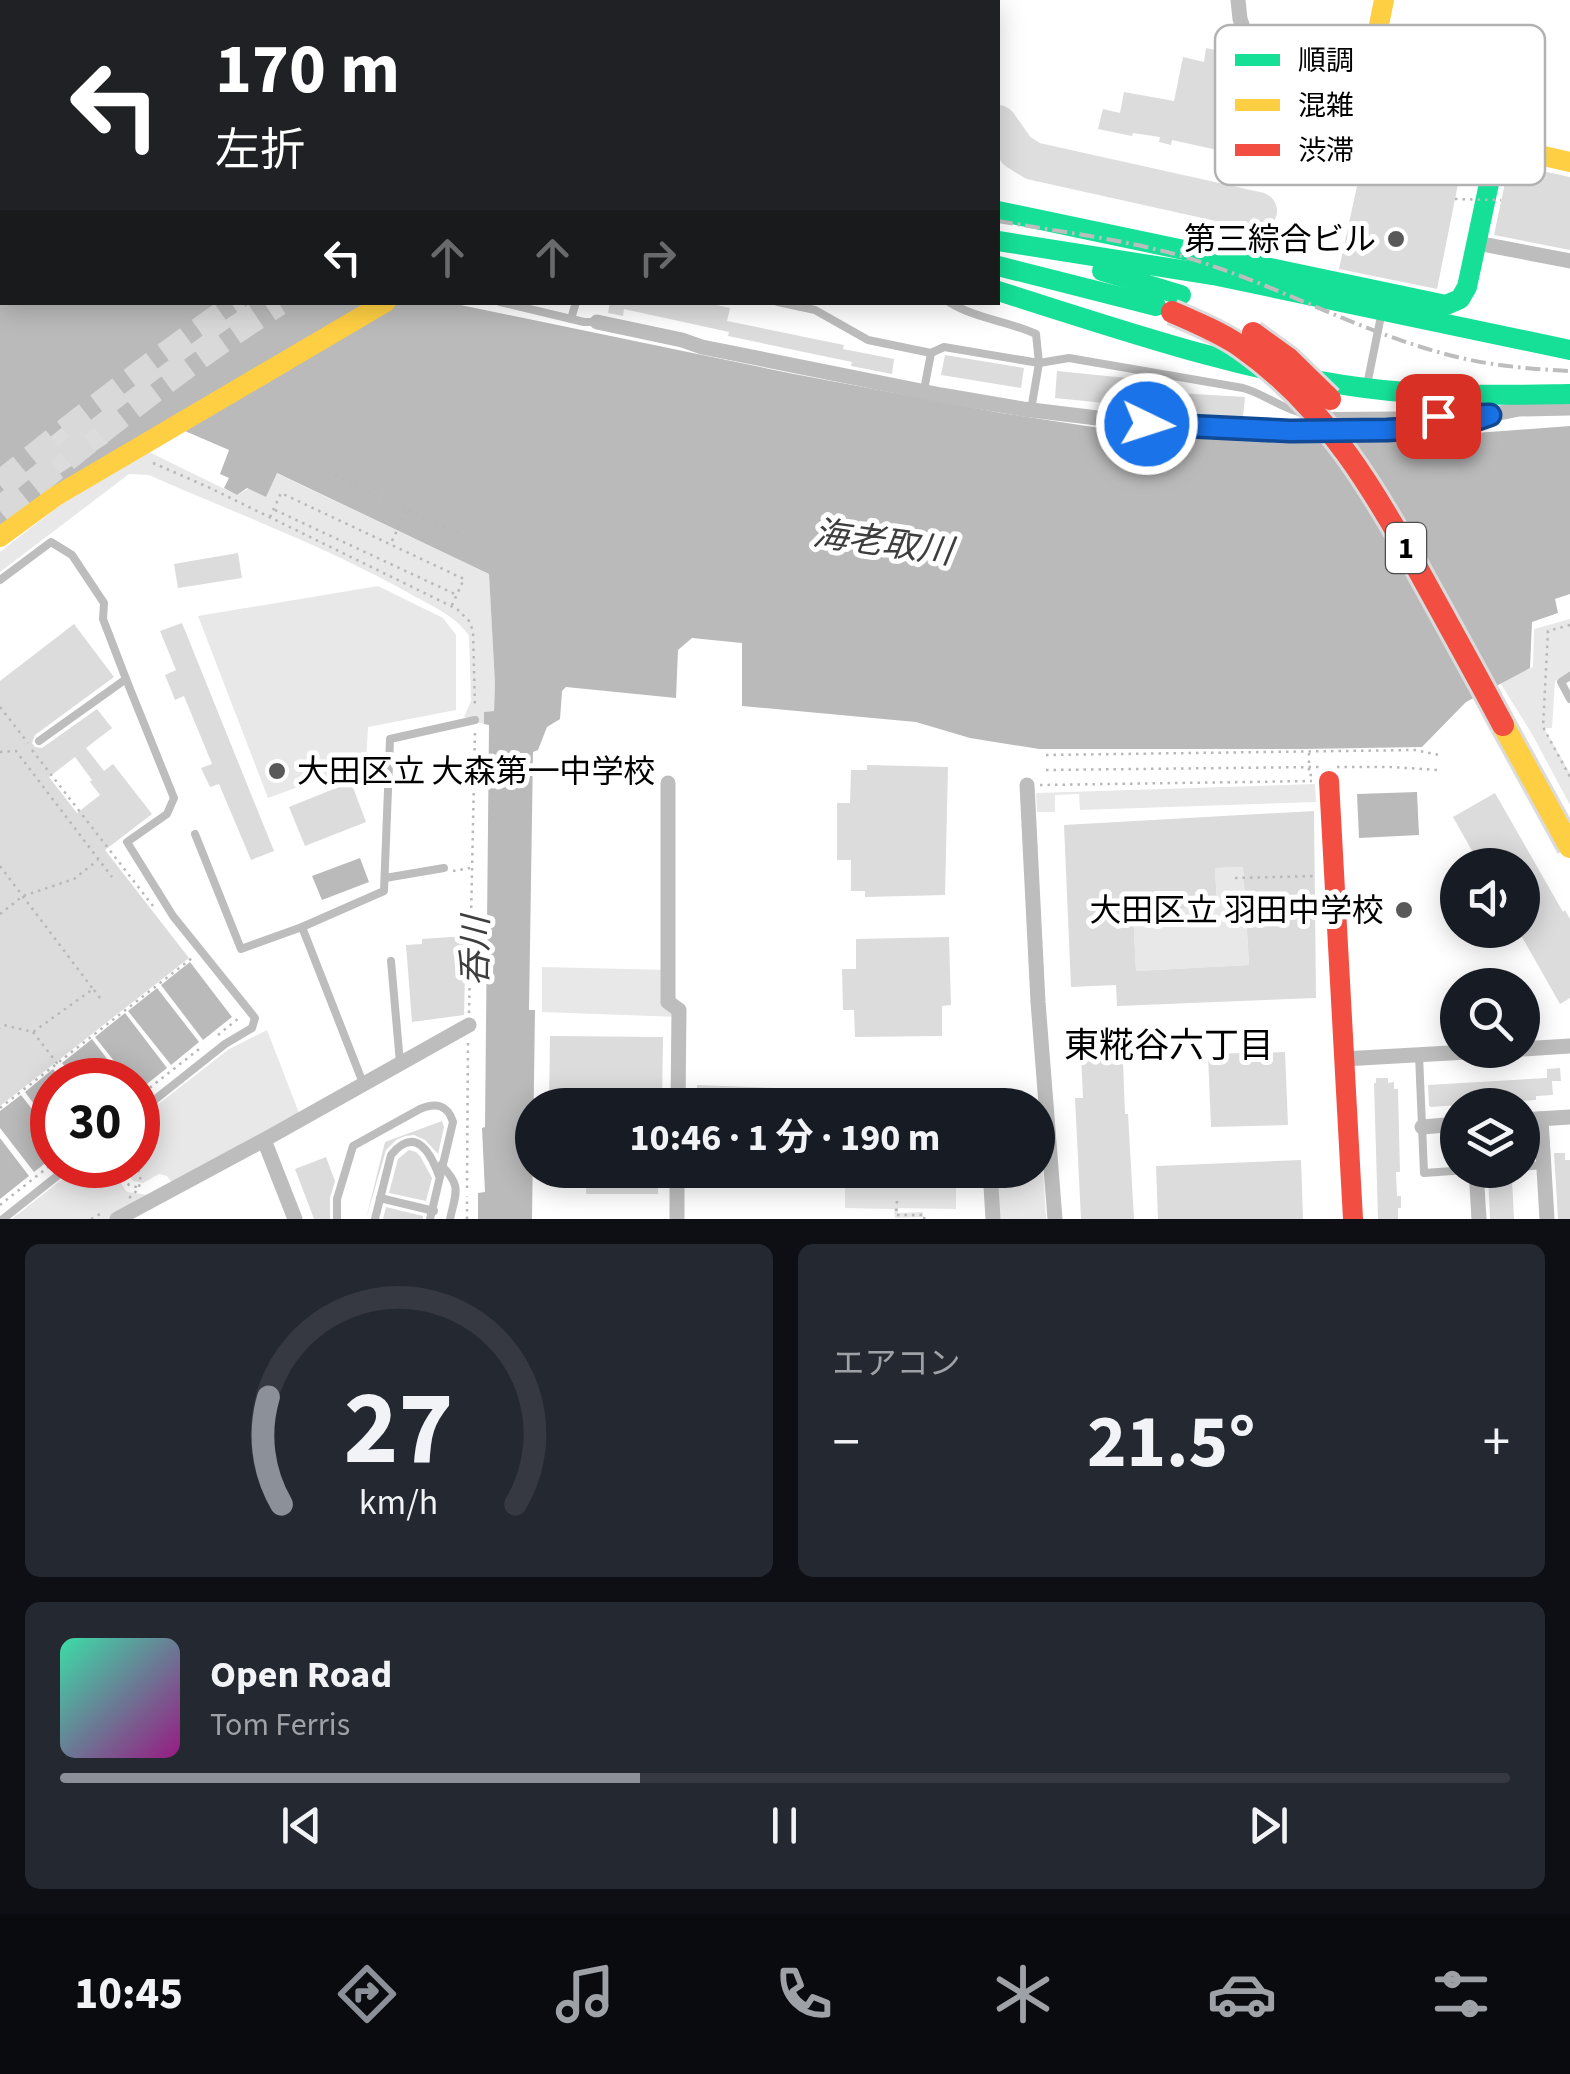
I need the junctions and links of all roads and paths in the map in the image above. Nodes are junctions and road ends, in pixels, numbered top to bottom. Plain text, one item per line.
1 (1238, 0) edge
2 (1384, 0) edge
3 (1242, 25) edge
4 (1378, 25) edge
5 (1545, 156) edge
6 (1570, 162) edge
7 (1490, 185) edge
8 (1455, 199) dead end
9 (1501, 200) dead end
10 (1000, 212) edge
11 (1000, 240) edge
12 (1477, 243) junction
13 (1000, 248) edge
14 (1570, 261) edge
15 (1000, 266) edge
16 (1000, 292) edge
17 (1176, 304) junction
18 (381, 305) edge
19 (513, 305) edge
20 (575, 305) edge
21 (792, 305) edge
22 (956, 305) edge
23 (999, 305) edge
24 (1382, 311) junction
25 (571, 319) junction
26 (597, 322) joint
27 (1131, 332) junction
28 (1570, 350) edge
29 (931, 353) junction
30 (1039, 363) junction
31 (1367, 388) junction
32 (924, 392) junction
33 (1570, 394) edge
34 (1570, 408) edge
35 (1030, 410) junction
36 (1490, 415) junction
37 (147, 462) dead end
38 (328, 472) dead end
39 (408, 509) junction
40 (274, 510) junction
41 (270, 518) junction
42 (0, 537) edge
43 (466, 537) dead end
44 (390, 545) junction
45 (0, 580) edge
46 (457, 595) junction
47 (451, 606) junction
48 (1570, 625) edge
49 (1570, 676) edge
50 (126, 678) junction
51 (1570, 699) edge
52 (0, 707) edge
53 (475, 720) junction
54 (39, 741) dead end
55 (0, 752) edge
56 (1309, 752) junction
57 (1046, 754) dead end
58 (1439, 755) dead end
59 (1309, 767) junction
60 (1046, 770) dead end
61 (1438, 770) dead end
62 (1570, 777) edge
63 (1322, 778) junction
64 (668, 782) dead end
65 (1027, 785) joint
66 (1570, 809) edge
67 (196, 834) dead end
68 (1570, 847) edge
69 (99, 860) junction
70 (0, 866) edge
71 (444, 868) joint
72 (472, 868) junction
73 (1318, 876) dead end
74 (112, 877) dead end
75 (385, 878) junction
76 (1235, 878) dead end
77 (23, 896) junction
78 (0, 914) edge
79 (160, 916) dead end
80 (302, 927) junction
81 (193, 957) dead end
82 (391, 961) dead end
83 (93, 989) junction
84 (100, 998) dead end
85 (240, 1017) dead end
86 (468, 1024) junction
87 (0, 1028) edge
88 (33, 1032) junction
89 (1570, 1046) edge
90 (1540, 1048) edge
91 (1440, 1054) edge
92 (1419, 1056) junction
93 (53, 1058) edge
94 (1343, 1059) junction
95 (400, 1063) junction
96 (160, 1080) edge
97 (364, 1084) junction
98 (678, 1088) edge
99 (1040, 1088) edge
100 (160, 1095) edge
101 (0, 1108) edge
102 (1570, 1117) edge
103 (1541, 1119) joint
104 (1440, 1125) edge
105 (1422, 1126) junction
106 (264, 1140) junction
107 (430, 1155) junction
108 (1542, 1166) joint
109 (1440, 1172) edge
110 (30, 1181) edge
111 (42, 1188) edge
112 (139, 1188) edge
113 (677, 1188) edge
114 (991, 1188) edge
115 (1050, 1188) edge
116 (1477, 1188) edge
117 (130, 1198) dead end
118 (380, 1198) junction
119 (897, 1201) dead end
120 (0, 1204) edge
121 (432, 1216) edge
122 (3, 1219) edge
123 (116, 1219) edge
124 (295, 1219) edge
125 (337, 1219) edge
126 (375, 1219) edge
127 (450, 1219) edge
128 (467, 1219) edge
129 (676, 1219) edge
130 (924, 1219) edge
131 (992, 1219) edge
132 (1055, 1219) edge
133 (1353, 1219) edge
134 (1479, 1219) edge
135 (1547, 1219) edge

1 - 3 street
2 - 4 main road
5 - 6 main road
7 - 12 main road
8 - 9 path, bridge
10 - 12 main road
11 - 24 main road
12 - 14 street
13 - 17 main road, 1
15 - 17 main road, 1
16 - 27 main road
17 - 66 main road, 1, bridge
17 - 68 main road, 1, bridge
18 - 42 main road
19 - 25 lane
20 - 25 lane
21 - 29 lane
22 - 30 lane
23 - 27 main road
24 - 28 main road
24 - 31 lane
25 - 26 lane
26 - 32 street
27 - 31 main road
29 - 30 lane
29 - 32 lane
30 - 35 lane
30 - 36 lane
31 - 33 main road
32 - 35 street
34 - 36 street
35 - 36 street
37 - 41 path
38 - 39 path
39 - 43 path
39 - 44 path
40 - 41 path
40 - 44 path
40 - 46 path
41 - 47 path
44 - 46 path
45 - 50 lane
46 - 47 path
47 - 53 path
48 - 62 path
49 - 51 lane
50 - 54 lane
50 - 100 lane
52 - 79 path
53 - 72 path
53 - 75 lane
55 - 69 path
56 - 57 path
56 - 58 path
56 - 59 path
59 - 60 path
59 - 61 path
59 - 63 path
63 - 65 path
63 - 94 main road
64 - 98 street
65 - 99 street
67 - 80 lane
69 - 74 path
69 - 77 path
70 - 77 path
71 - 72 path
71 - 75 lane
72 - 86 path
73 - 76 path
75 - 80 lane
77 - 78 path
77 - 83 path
80 - 97 lane
81 - 101 path
82 - 95 lane
83 - 84 path
83 - 88 path
85 - 96 path
86 - 95 street
86 - 128 path
87 - 88 path
88 - 93 path, bridge
89 - 90 street
91 - 92 street
92 - 94 street
92 - 105 lane
94 - 133 main road
95 - 97 street
97 - 106 street
102 - 103 street
103 - 108 street
104 - 105 street
105 - 109 lane
106 - 123 street
106 - 124 street
107 - 118 lane
107 - 121 lane
107 - 127 lane
108 - 135 street
110 - 120 path
111 - 122 lane
112 - 117 path, bridge
113 - 129 street
114 - 131 street
115 - 132 street
116 - 134 street
118 - 121 lane
118 - 126 lane
119 - 130 path
121 - 125 lane

